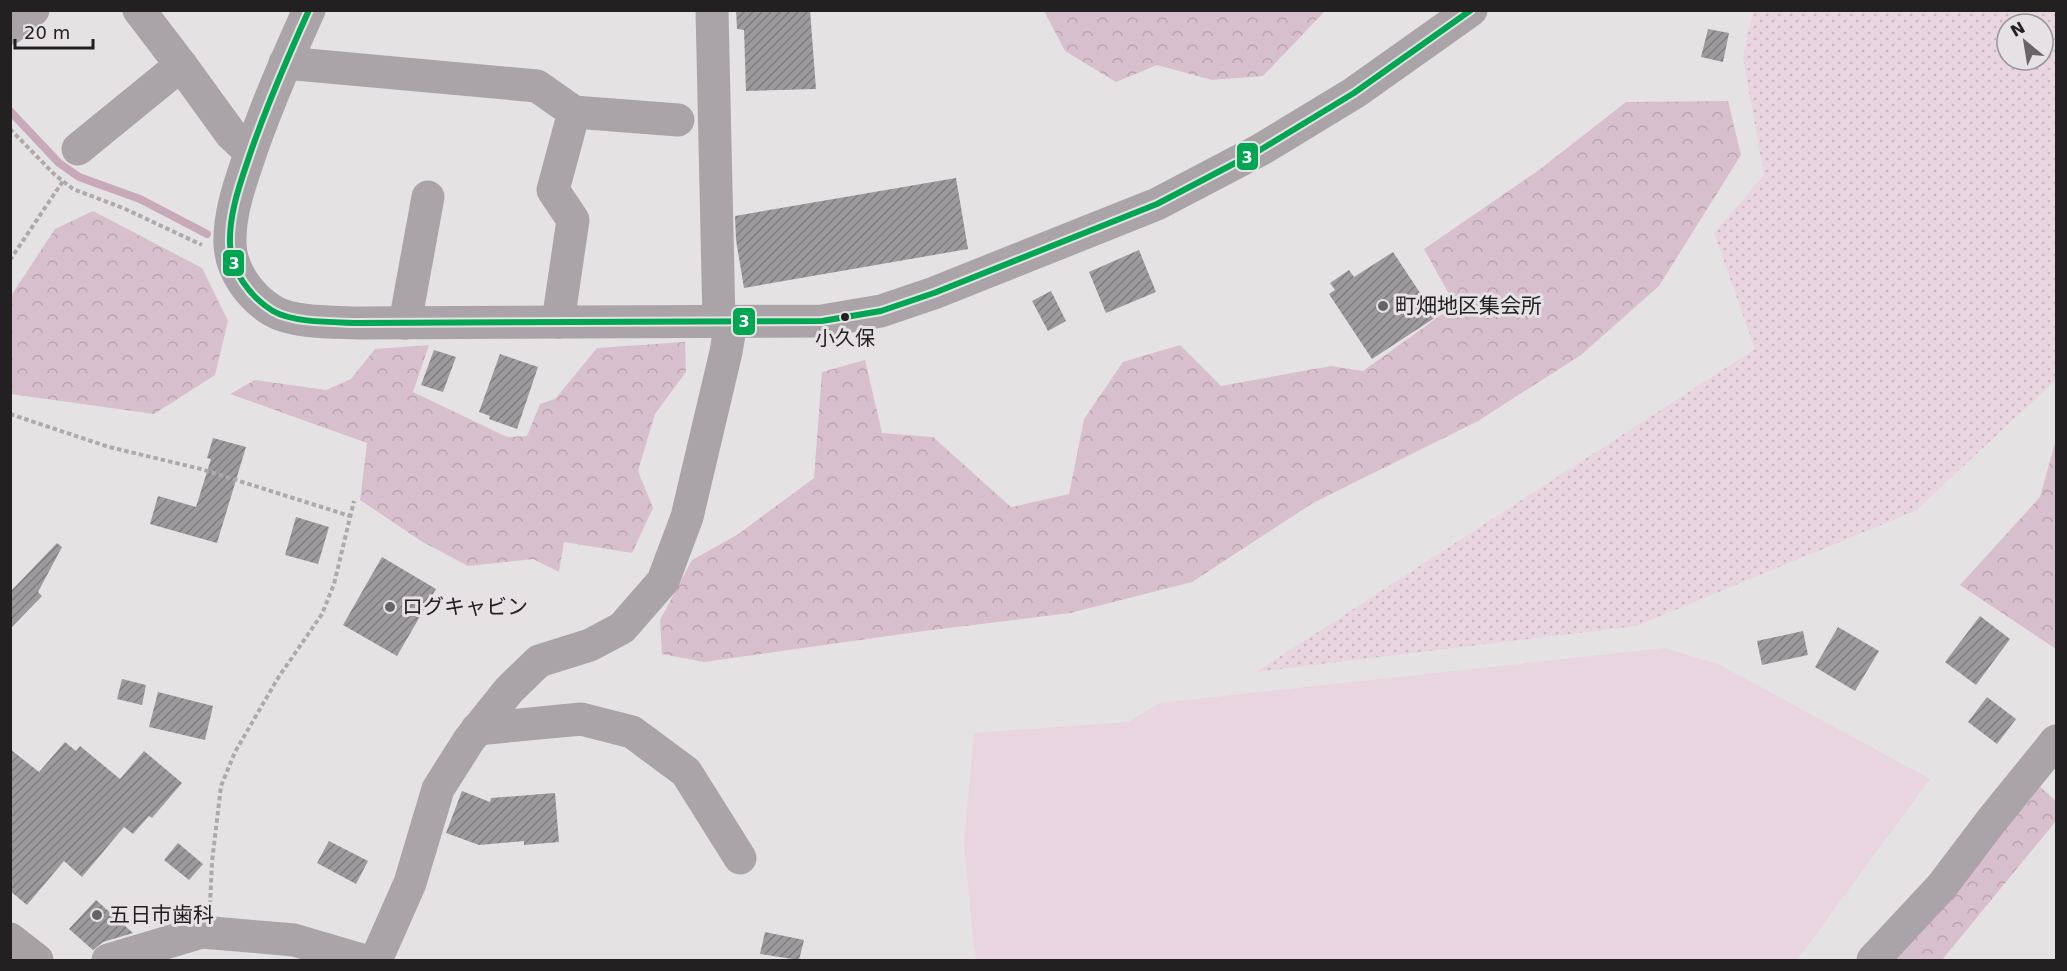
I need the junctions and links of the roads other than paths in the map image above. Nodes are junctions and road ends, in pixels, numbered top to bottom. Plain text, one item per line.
1 (33, 10) edge
2 (140, 10) edge
3 (309, 10) edge
4 (712, 10) edge
5 (1471, 10) edge
6 (10, 28) edge
7 (285, 63) junction
8 (182, 65) junction
9 (574, 112) junction
10 (678, 120) dead end
11 (78, 148) dead end
12 (250, 152) junction
13 (428, 197) dead end
14 (405, 322) junction
15 (558, 322) junction
16 (725, 322) junction
17 (477, 729) junction
18 (2056, 741) edge
19 (740, 858) dead end
20 (10, 939) edge
21 (37, 960) edge
22 (108, 960) edge
23 (362, 960) edge
24 (376, 960) edge
25 (1873, 960) edge

1 - 6 street
2 - 8 street
3 - 7 street
4 - 16 street
5 - 16 street
7 - 9 street
7 - 12 street
8 - 11 street
8 - 12 street
9 - 10 street
9 - 15 street
12 - 14 street
13 - 14 street
14 - 15 street
15 - 16 street
16 - 17 street
17 - 19 street
17 - 24 street
18 - 25 street
20 - 21 highway
22 - 23 street

